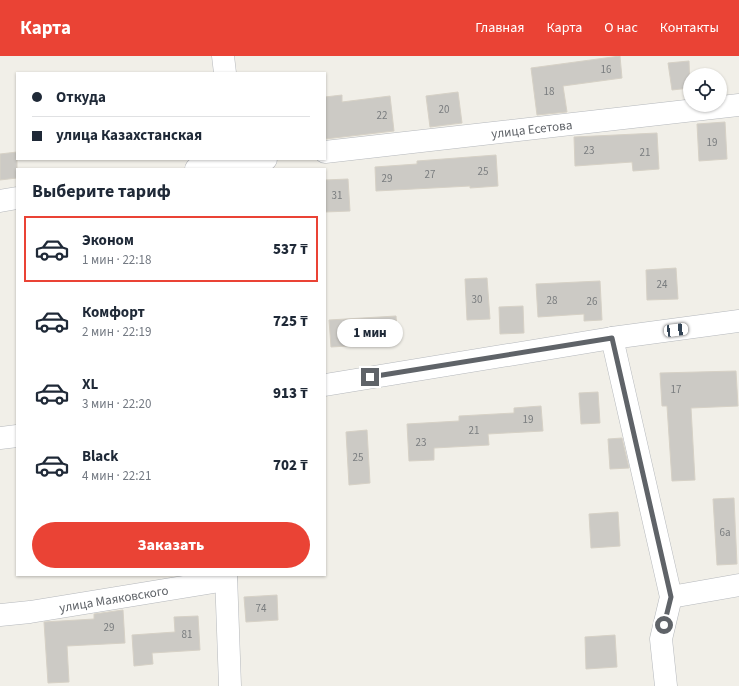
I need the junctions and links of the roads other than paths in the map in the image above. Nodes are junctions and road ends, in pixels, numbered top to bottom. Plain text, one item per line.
1 (223, 56) edge
2 (225, 72) edge
3 (739, 105) edge
4 (326, 152) edge
5 (259, 160) edge
6 (238, 163) edge
7 (203, 168) edge
8 (16, 198) edge
9 (0, 201) edge
10 (739, 321) edge
11 (612, 338) junction
12 (326, 385) edge
13 (16, 436) edge
14 (0, 438) edge
15 (226, 577) edge
16 (739, 585) edge
17 (671, 597) junction
18 (0, 615) edge
19 (230, 686) edge
20 (666, 686) edge

1 - 2 street
3 - 4 street, улица Есетова
5 - 6 street
6 - 7 street
8 - 9 street
10 - 11 street
11 - 12 street
11 - 17 street
13 - 14 street
15 - 18 street, улица Маяковского
15 - 19 street
16 - 17 street
17 - 20 street

